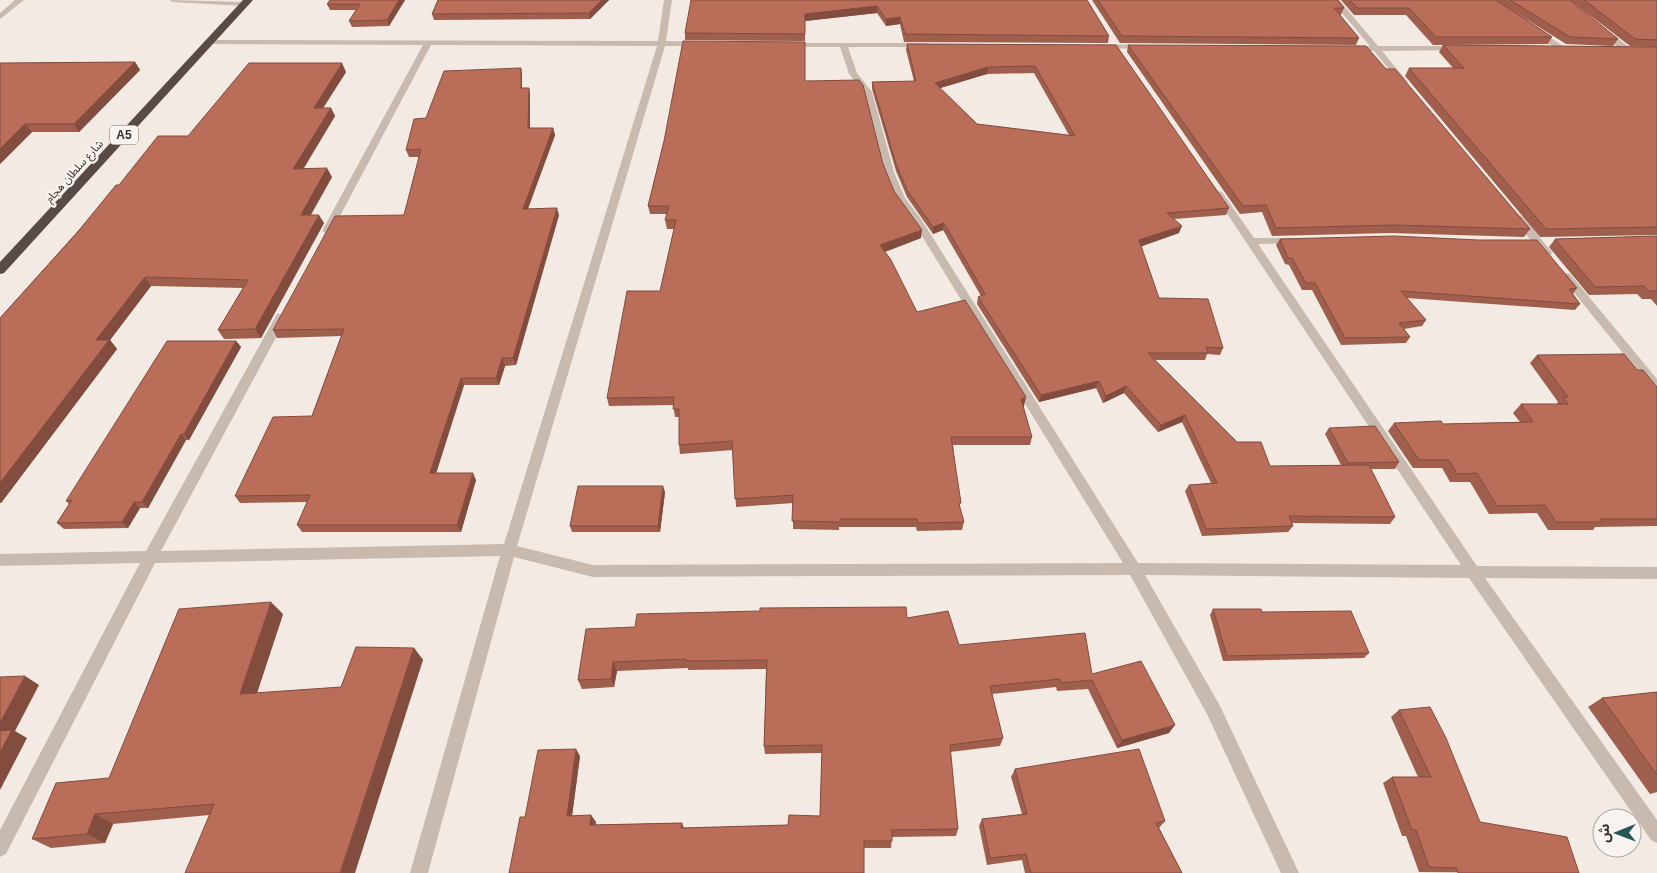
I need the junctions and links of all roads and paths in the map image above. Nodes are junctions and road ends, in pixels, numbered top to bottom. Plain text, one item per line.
1 (20, 0) edge
2 (173, 0) edge
3 (668, 0) edge
4 (1335, 0) edge
5 (246, 2) edge
6 (0, 17) edge
7 (1529, 27) edge
8 (1599, 28) edge
9 (1106, 31) edge
10 (209, 42) junction
11 (428, 44) junction
12 (662, 44) junction
13 (710, 44) edge
14 (777, 45) edge
15 (843, 45) junction
16 (931, 46) edge
17 (1096, 46) edge
18 (1116, 46) junction
19 (1154, 47) edge
20 (1338, 48) edge
21 (1470, 48) edge
22 (1544, 48) edge
23 (1562, 48) junction
24 (1376, 49) junction
25 (1571, 49) edge
26 (1609, 50) edge
27 (1627, 50) junction
28 (1637, 50) edge
29 (1127, 62) edge
30 (1414, 94) edge
31 (1212, 184) edge
32 (1514, 213) edge
33 (1310, 240) edge
34 (1251, 241) junction
35 (1520, 242) edge
36 (1543, 242) junction
37 (320, 244) edge
38 (0, 270) edge
39 (288, 304) edge
40 (1657, 387) edge
41 (509, 550) junction
42 (151, 556) junction
43 (0, 560) edge
44 (1134, 569) junction
45 (1474, 573) junction
46 (1657, 573) edge
47 (1657, 834) edge
48 (0, 848) edge
49 (419, 873) edge
50 (1290, 873) edge

1 - 6 street
2 - 5 street
3 - 12 street
4 - 24 street
5 - 10 highway, شارع سلطان هجام / A5
7 - 23 street
8 - 27 street
9 - 18 street
10 - 11 street
10 - 38 highway, شارع سلطان هجام / A5
11 - 12 street
11 - 37 street
12 - 13 street
12 - 41 street
14 - 15 street
15 - 16 street
15 - 44 street
17 - 18 street
18 - 19 street
18 - 29 street
20 - 24 street
21 - 24 street
22 - 23 street
23 - 25 street
24 - 30 street
26 - 27 street
27 - 28 street
31 - 34 street
32 - 36 street
33 - 34 street
34 - 45 street
35 - 36 street
36 - 40 street
39 - 42 street
41 - 42 street
41 - 44 street
41 - 49 street
42 - 43 street
42 - 48 street
44 - 45 street
44 - 50 street
45 - 46 street
45 - 47 street

